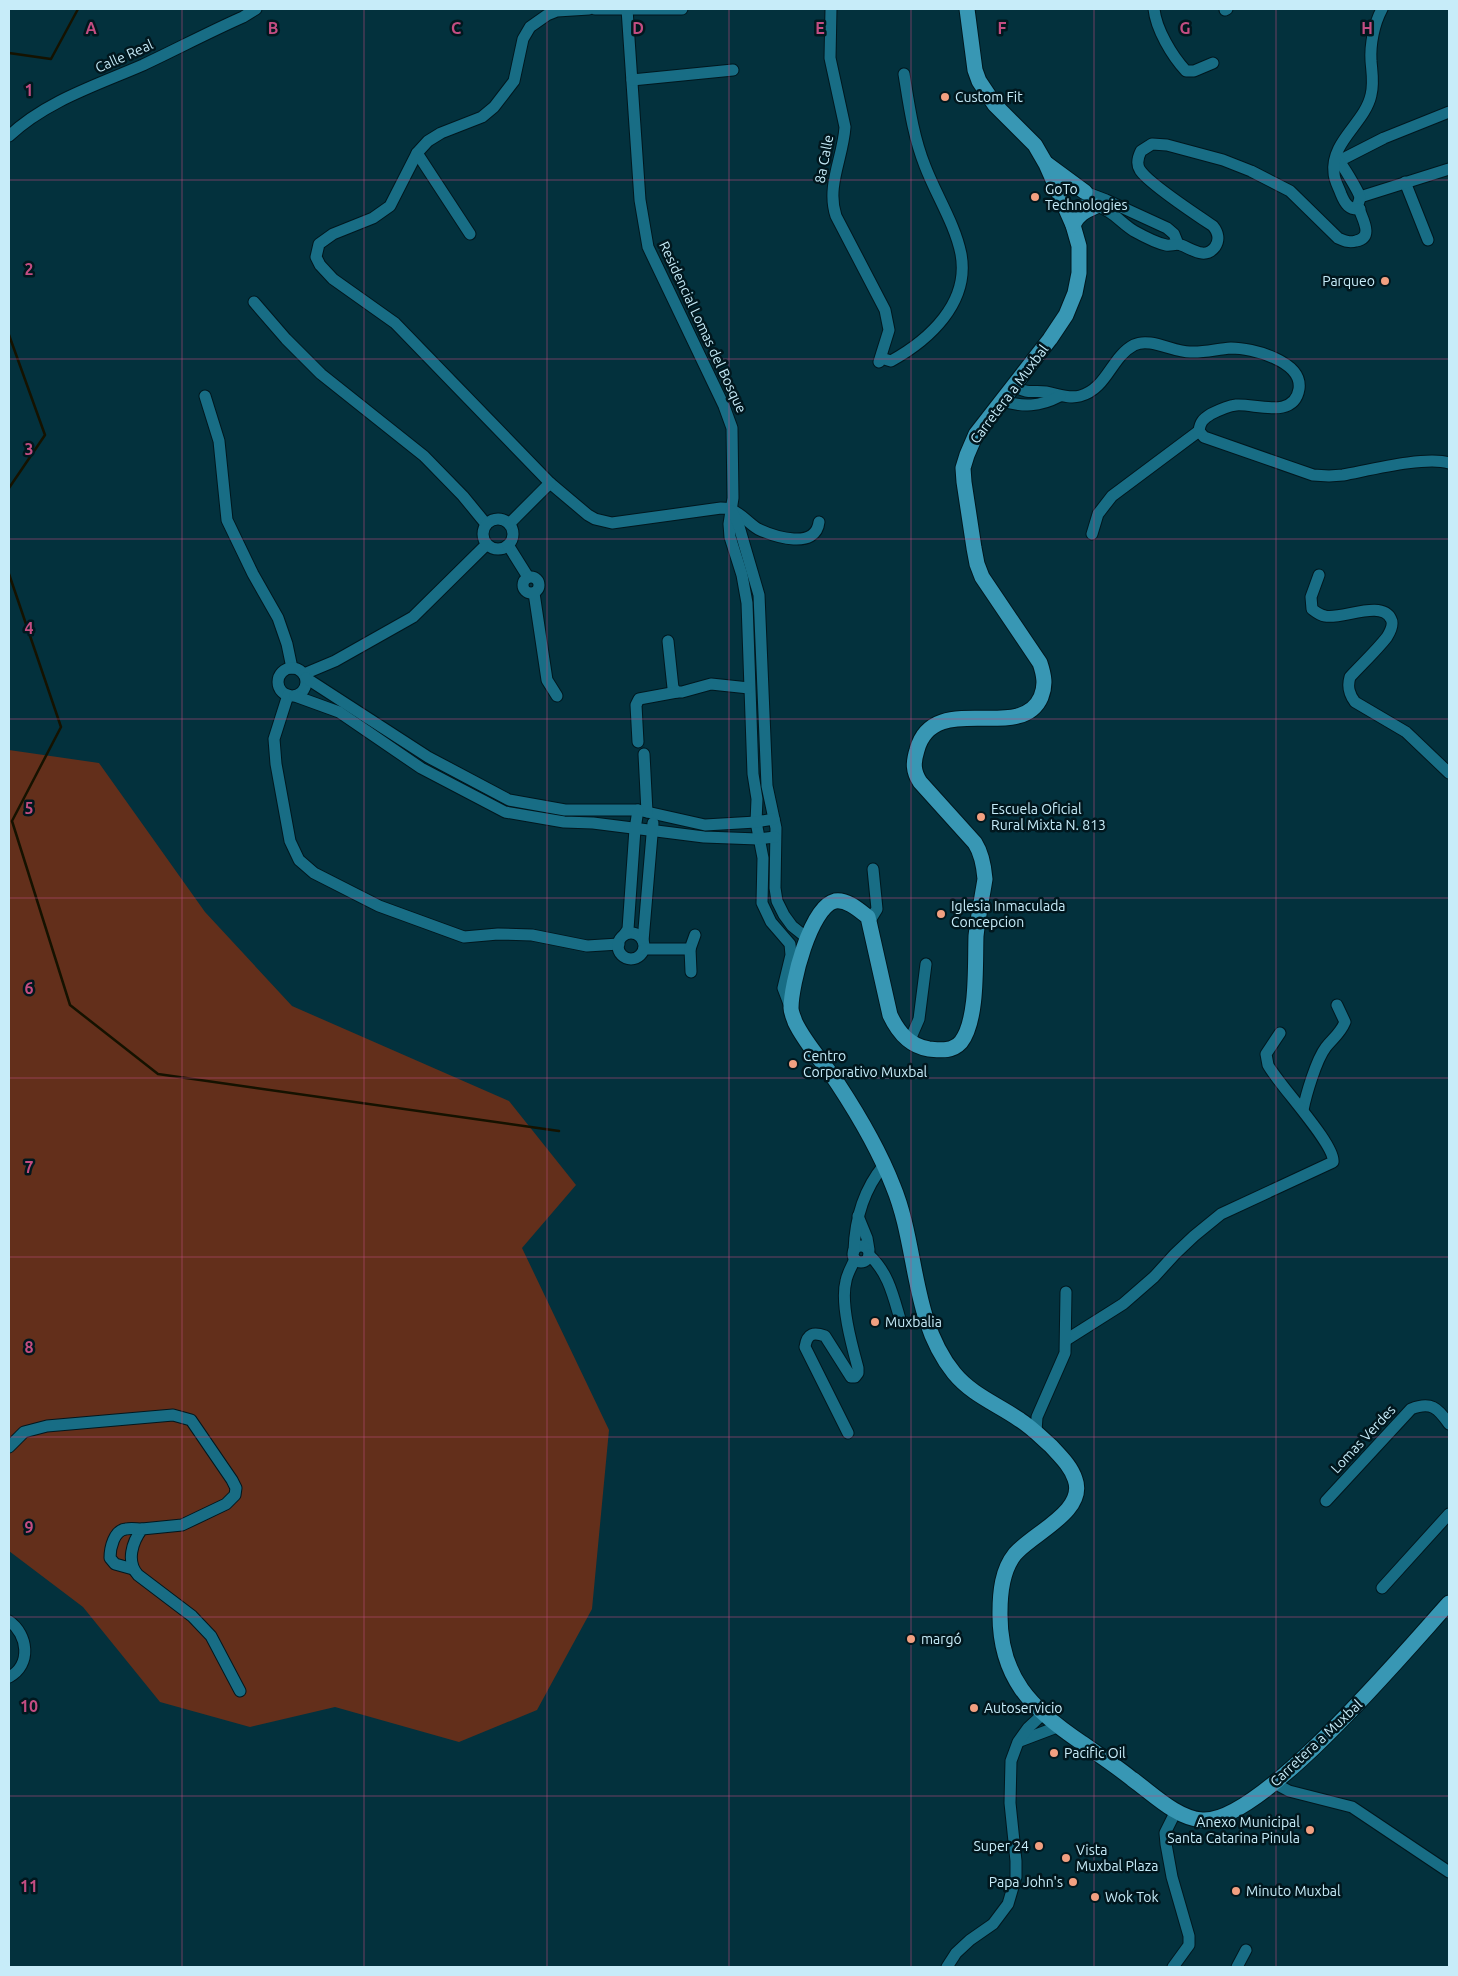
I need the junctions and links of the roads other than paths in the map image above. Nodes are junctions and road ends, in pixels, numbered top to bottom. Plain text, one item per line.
1 (256, 9) edge
2 (589, 9) edge
3 (595, 9) edge
4 (627, 9) edge
5 (682, 9) edge
6 (831, 9) edge
7 (967, 9) edge
8 (1154, 9) edge
9 (1382, 9) edge
10 (1213, 63) dead end
11 (733, 70) dead end
12 (904, 74) dead end
13 (632, 80) junction
14 (1449, 112) edge
15 (9, 136) edge
16 (417, 153) junction
17 (1337, 160) junction
18 (1046, 164) junction
19 (1449, 169) edge
20 (1054, 181) junction
21 (1405, 182) junction
22 (1085, 192) junction
23 (1357, 193) junction
24 (1342, 198) junction
25 (1096, 206) junction
26 (1066, 209) junction
27 (1360, 209) junction
28 (1145, 218) junction
29 (1073, 225) junction
30 (1139, 233) junction
31 (470, 234) dead end
32 (1428, 240) dead end
33 (1178, 244) junction
34 (254, 302) dead end
35 (1014, 386) junction
36 (205, 396) dead end
37 (1060, 396) junction
38 (1001, 401) junction
39 (1199, 431) junction
40 (1449, 463) edge
41 (550, 483) junction
42 (731, 509) junction
43 (819, 522) dead end
44 (486, 524) junction
45 (509, 524) junction
46 (1092, 534) dead end
47 (487, 544) junction
48 (508, 545) junction
49 (1319, 575) dead end
50 (668, 641) dead end
51 (292, 668) junction
52 (305, 676) junction
53 (749, 688) junction
54 (677, 692) junction
55 (292, 696) junction
56 (556, 696) dead end
57 (638, 742) dead end
58 (644, 754) dead end
59 (1449, 773) edge
60 (647, 812) junction
61 (774, 819) junction
62 (756, 822) junction
63 (635, 829) junction
64 (651, 830) junction
65 (775, 837) junction
66 (758, 839) junction
67 (873, 869) dead end
68 (869, 922) junction
69 (695, 935) dead end
70 (808, 938) junction
71 (622, 940) junction
72 (643, 945) junction
73 (690, 949) junction
74 (926, 964) dead end
75 (691, 972) dead end
76 (1336, 1005) dead end
77 (791, 1010) junction
78 (1280, 1033) dead end
79 (909, 1042) junction
80 (1302, 1110) junction
81 (884, 1165) junction
82 (858, 1216) junction
83 (869, 1253) junction
84 (855, 1255) junction
85 (1066, 1292) dead end
86 (900, 1319) dead end
87 (1066, 1340) junction
88 (1449, 1424) edge
89 (1036, 1432) junction
90 (848, 1433) dead end
91 (9, 1447) edge
92 (1326, 1501) dead end
93 (1449, 1514) edge
94 (142, 1529) junction
95 (133, 1569) junction
96 (1382, 1588) dead end
97 (1449, 1603) edge
98 (9, 1621) edge
99 (9, 1677) edge
100 (240, 1690) dead end
101 (1043, 1714) junction
102 (1057, 1727) junction
103 (1018, 1742) junction
104 (1274, 1783) junction
105 (1176, 1810) junction
106 (1449, 1872) edge
107 (1246, 1950) dead end
108 (947, 1967) edge
109 (1173, 1967) edge
110 (1237, 1967) edge

1 - 15 street, Calle Real
2 - 16 street
3 - 4 street
4 - 5 street
4 - 13 street, Residencial Lomas del Bosque
6 - 12 street, 8a Calle
7 - 18 main road, Carretera a Muxbal
8 - 10 street
9 - 17 street
11 - 13 street
13 - 42 street, Residencial Lomas del Bosque
14 - 17 street
16 - 31 street
16 - 41 street
17 - 23 street
17 - 24 street
18 - 20 main road, Carretera a Muxbal
18 - 22 main road
19 - 21 street
20 - 22 street
20 - 26 main road, Carretera a Muxbal
21 - 23 street
21 - 32 street
22 - 28 street
23 - 24 street
23 - 27 street
24 - 27 street
25 - 26 street
25 - 29 main road
25 - 30 street
26 - 29 main road, Carretera a Muxbal
27 - 33 street
28 - 30 street
28 - 33 street
29 - 35 main road, Carretera a Muxbal
30 - 33 street
34 - 44 street
35 - 37 street
35 - 38 main road, Carretera a Muxbal
36 - 51 street
37 - 38 street
37 - 39 street
38 - 79 main road, Carretera a Muxbal
39 - 40 street
39 - 46 street
41 - 42 street
41 - 45 street
42 - 43 street
42 - 53 street, Residencial Lomas del Bosque
42 - 61 street
44 - 45 street
44 - 47 street
45 - 48 street
47 - 48 street
47 - 52 street
48 - 56 street
49 - 59 street
50 - 54 street
51 - 52 street
51 - 55 street
52 - 55 street
52 - 60 street
53 - 54 street
53 - 62 street, Residencial Lomas del Bosque
54 - 57 street
55 - 63 street
55 - 71 street
58 - 60 street
60 - 62 street
60 - 63 street
60 - 64 street
61 - 62 street
61 - 65 street
62 - 66 street, Residencial Lomas del Bosque
63 - 64 street
63 - 71 street
64 - 66 street
64 - 72 street
65 - 66 street
65 - 70 street
66 - 77 street, Residencial Lomas del Bosque
67 - 68 street
68 - 70 main road
68 - 79 main road
69 - 73 street
70 - 77 main road
71 - 72 street
71 - 72 street
72 - 73 street
73 - 75 street
74 - 79 street
76 - 80 street
77 - 81 main road, Carretera a Muxbal
78 - 80 street
80 - 87 street
81 - 82 street
81 - 89 main road, Carretera a Muxbal
82 - 83 street
82 - 84 street
83 - 84 street
83 - 86 street
84 - 90 street
85 - 87 street
87 - 89 street
88 - 92 street, Lomas Verdes
89 - 101 main road, Carretera a Muxbal
91 - 94 street
93 - 96 street
94 - 95 street
94 - 95 street
95 - 100 street
97 - 104 main road, Carretera a Muxbal
98 - 99 street
101 - 102 main road, Carretera a Muxbal
101 - 103 street
102 - 103 street
102 - 105 main road, Carretera a Muxbal
103 - 108 street
104 - 105 main road, Carretera a Muxbal
104 - 106 street
105 - 109 street
107 - 110 street

